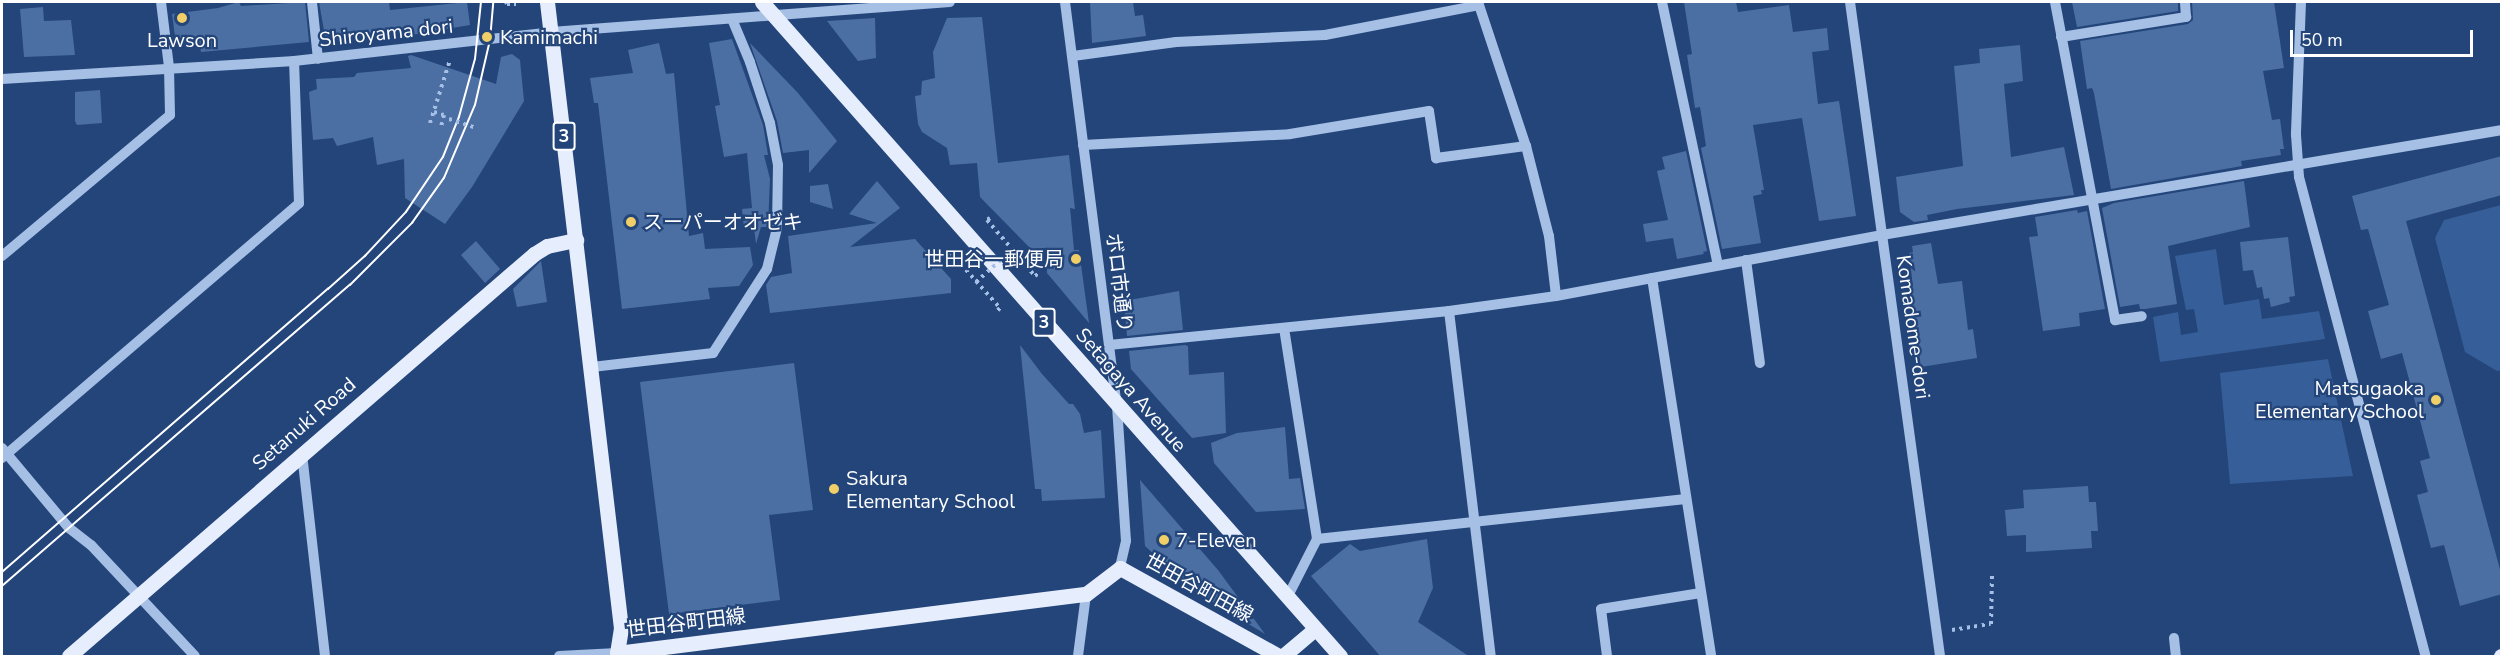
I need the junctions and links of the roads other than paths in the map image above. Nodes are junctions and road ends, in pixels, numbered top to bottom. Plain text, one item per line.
1 (161, 2) edge
2 (312, 2) edge
3 (547, 2) edge
4 (762, 2) edge
5 (950, 2) edge
6 (1065, 2) edge
7 (1662, 2) edge
8 (1850, 2) edge
9 (2055, 2) edge
10 (2185, 2) edge
11 (2301, 2) edge
12 (1479, 3) edge
13 (774, 15) junction
14 (732, 19) junction
15 (551, 33) junction
16 (2061, 37) junction
17 (1073, 56) junction
18 (318, 59) junction
19 (294, 61) junction
20 (169, 67) junction
21 (2, 79) edge
22 (2502, 130) edge
23 (1083, 145) junction
24 (1526, 146) junction
25 (2298, 165) junction
26 (2094, 199) junction
27 (1882, 234) junction
28 (576, 240) junction
29 (2, 256) edge
30 (1746, 260) junction
31 (1718, 265) junction
32 (1652, 278) junction
33 (1556, 296) junction
34 (1449, 311) junction
35 (2142, 316) dead end
36 (1284, 328) junction
37 (1109, 345) junction
38 (1760, 363) dead end
39 (591, 367) junction
40 (1118, 406) junction
41 (3, 453) edge
42 (302, 454) junction
43 (1686, 499) junction
44 (1476, 524) junction
45 (1317, 539) junction
46 (1120, 568) junction
47 (1701, 593) junction
48 (1086, 594) junction
49 (138, 597) junction
50 (1287, 598) junction
51 (1315, 629) junction
52 (2174, 638) dead end
53 (617, 655) edge
54 (69, 657) edge
55 (195, 657) edge
56 (325, 657) edge
57 (560, 657) edge
58 (1078, 657) edge
59 (1279, 657) edge
60 (1283, 657) edge
61 (1340, 657) edge
62 (1491, 657) edge
63 (1607, 657) edge
64 (1711, 657) edge
65 (1940, 657) edge
66 (2176, 657) edge
67 (2426, 657) edge

1 - 20 street
2 - 18 street
3 - 15 main road, 3
4 - 13 main road, 3
5 - 13 street, Shiroyama dori
6 - 17 street, ボロ市通り
7 - 31 street
8 - 27 street, Komadome-dori
9 - 16 street
10 - 16 street
11 - 25 street
12 - 17 street
12 - 24 street
13 - 14 street, Shiroyama dori
13 - 40 main road, Setagaya Avenue / 3
14 - 15 street, Shiroyama dori
14 - 39 street
15 - 18 street, Shiroyama dori
15 - 28 main road, 世田谷町田線 / 3
16 - 26 street
17 - 23 street, ボロ市通り
18 - 19 street, Shiroyama dori
19 - 20 street, Shiroyama dori
19 - 41 street
20 - 21 street, Shiroyama dori
20 - 29 street
22 - 25 street
23 - 24 street
23 - 37 street, ボロ市通り
24 - 33 street
25 - 26 street
25 - 67 street
26 - 27 street
26 - 35 street
27 - 30 street
27 - 65 street, Komadome-dori
28 - 39 main road, 世田谷町田線 / 3
28 - 42 main road, Setanuki Road
30 - 31 street
30 - 38 street
31 - 32 street
32 - 33 street
32 - 43 street
33 - 34 street
34 - 36 street
34 - 44 street
36 - 37 street
36 - 45 street
37 - 40 street, ボロ市通り
39 - 53 main road, 世田谷町田線 / 3
40 - 46 street, ボロ市通り
40 - 50 main road, Setagaya Avenue / 3
41 - 49 street
42 - 49 main road, Setanuki Road
42 - 56 street
43 - 44 street
43 - 47 street
44 - 45 street
44 - 62 street
45 - 50 street
46 - 48 main road, 世田谷町田線
46 - 59 main road, 世田谷町田線
47 - 63 street
47 - 64 street
48 - 53 main road, 世田谷町田線
48 - 58 street
49 - 54 main road, Setanuki Road
49 - 55 street
50 - 51 main road, Setagaya Avenue / 3
51 - 60 main road
51 - 61 main road, Setagaya Avenue / 3
52 - 66 street
53 - 57 street

